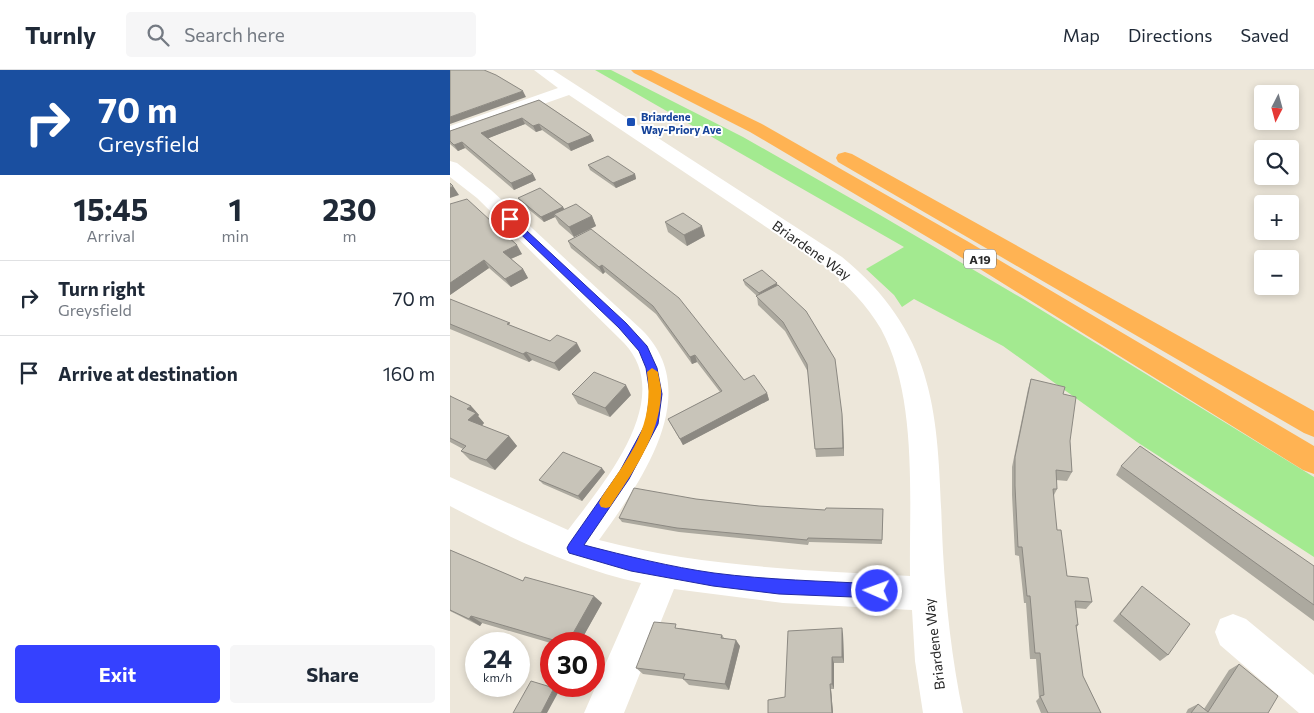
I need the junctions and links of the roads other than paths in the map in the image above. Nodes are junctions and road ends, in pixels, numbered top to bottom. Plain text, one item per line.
1 (542, 70) edge
2 (639, 70) edge
3 (673, 70) edge
4 (571, 89) junction
5 (450, 132) edge
6 (450, 167) edge
7 (1314, 425) edge
8 (1314, 461) edge
9 (450, 491) edge
10 (574, 548) junction
11 (664, 571) junction
12 (928, 594) junction
13 (1233, 632) dead end
14 (1314, 700) edge
15 (604, 713) edge
16 (944, 713) edge

1 - 4 street, Briardene Way
2 - 8 highway, A19
3 - 7 highway, A19
4 - 5 street
4 - 12 street, Briardene Way
6 - 10 street
9 - 10 street
10 - 11 street
11 - 12 street
11 - 15 street
12 - 16 street, Briardene Way
13 - 14 street

